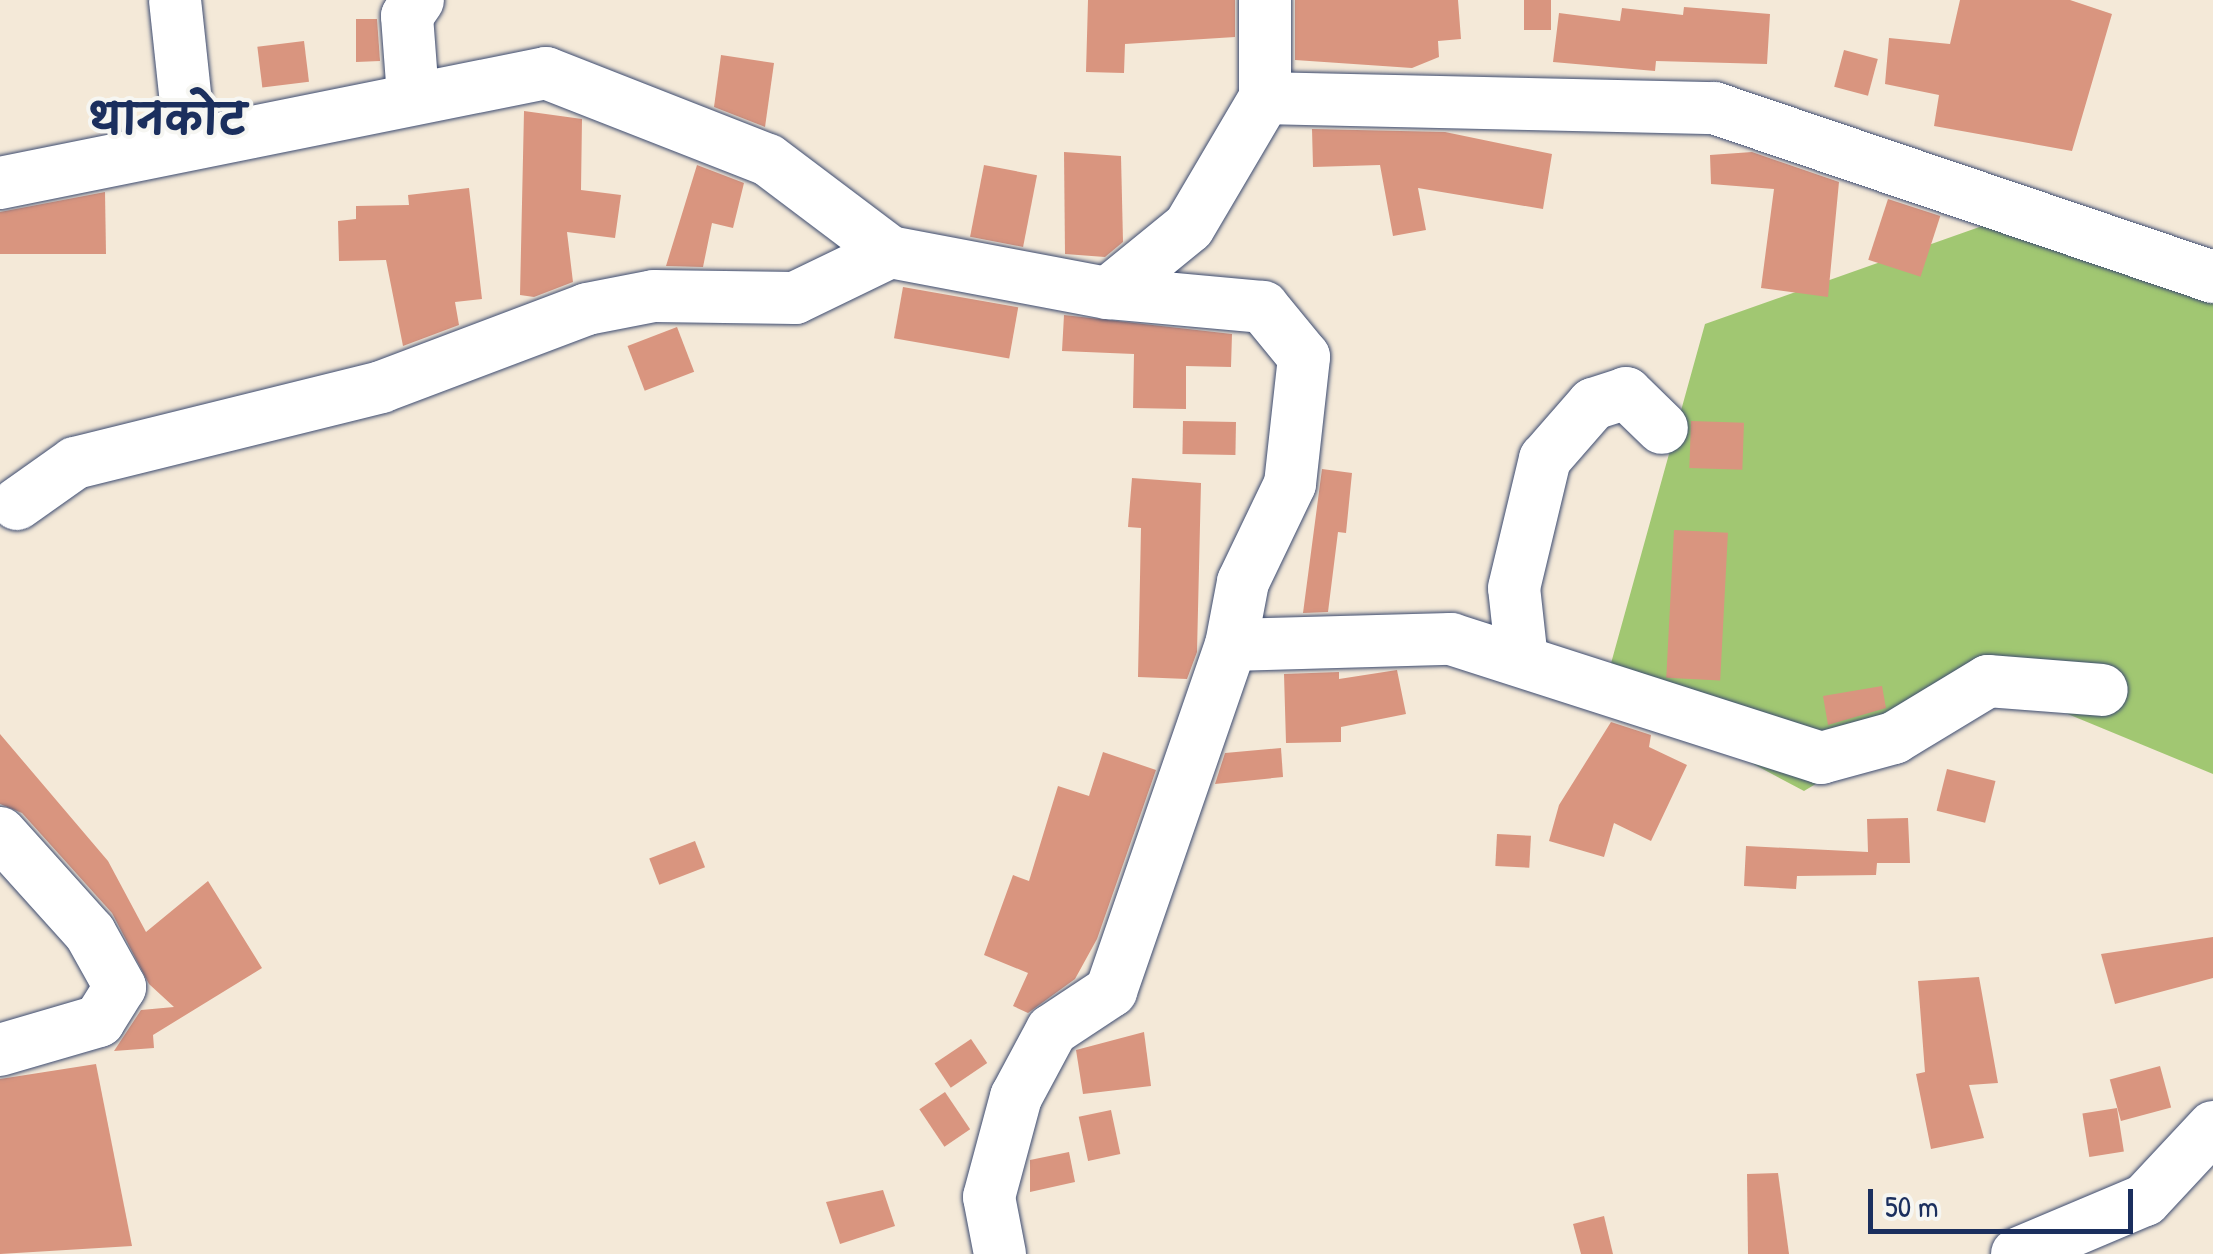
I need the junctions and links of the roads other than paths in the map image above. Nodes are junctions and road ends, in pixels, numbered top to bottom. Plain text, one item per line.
1 (176, 0) edge
2 (418, 0) edge
3 (1265, 0) edge
4 (412, 96) junction
5 (1265, 98) junction
6 (190, 141) junction
7 (0, 183) edge
8 (890, 252) junction
9 (2213, 277) edge
10 (1108, 293) junction
11 (1662, 428) dead end
12 (16, 504) dead end
13 (1231, 645) junction
14 (1522, 660) junction
15 (2102, 690) dead end
16 (0, 834) edge
17 (0, 1050) edge
18 (2213, 1127) edge
19 (1000, 1254) edge
20 (2017, 1254) edge

1 - 6 street
2 - 4 street
3 - 5 street
4 - 6 street
4 - 8 street
5 - 9 street
5 - 10 street
6 - 7 street
8 - 10 street
8 - 12 street
10 - 13 street
11 - 14 street
13 - 14 street
13 - 19 street
14 - 15 street
16 - 17 street
18 - 20 street

